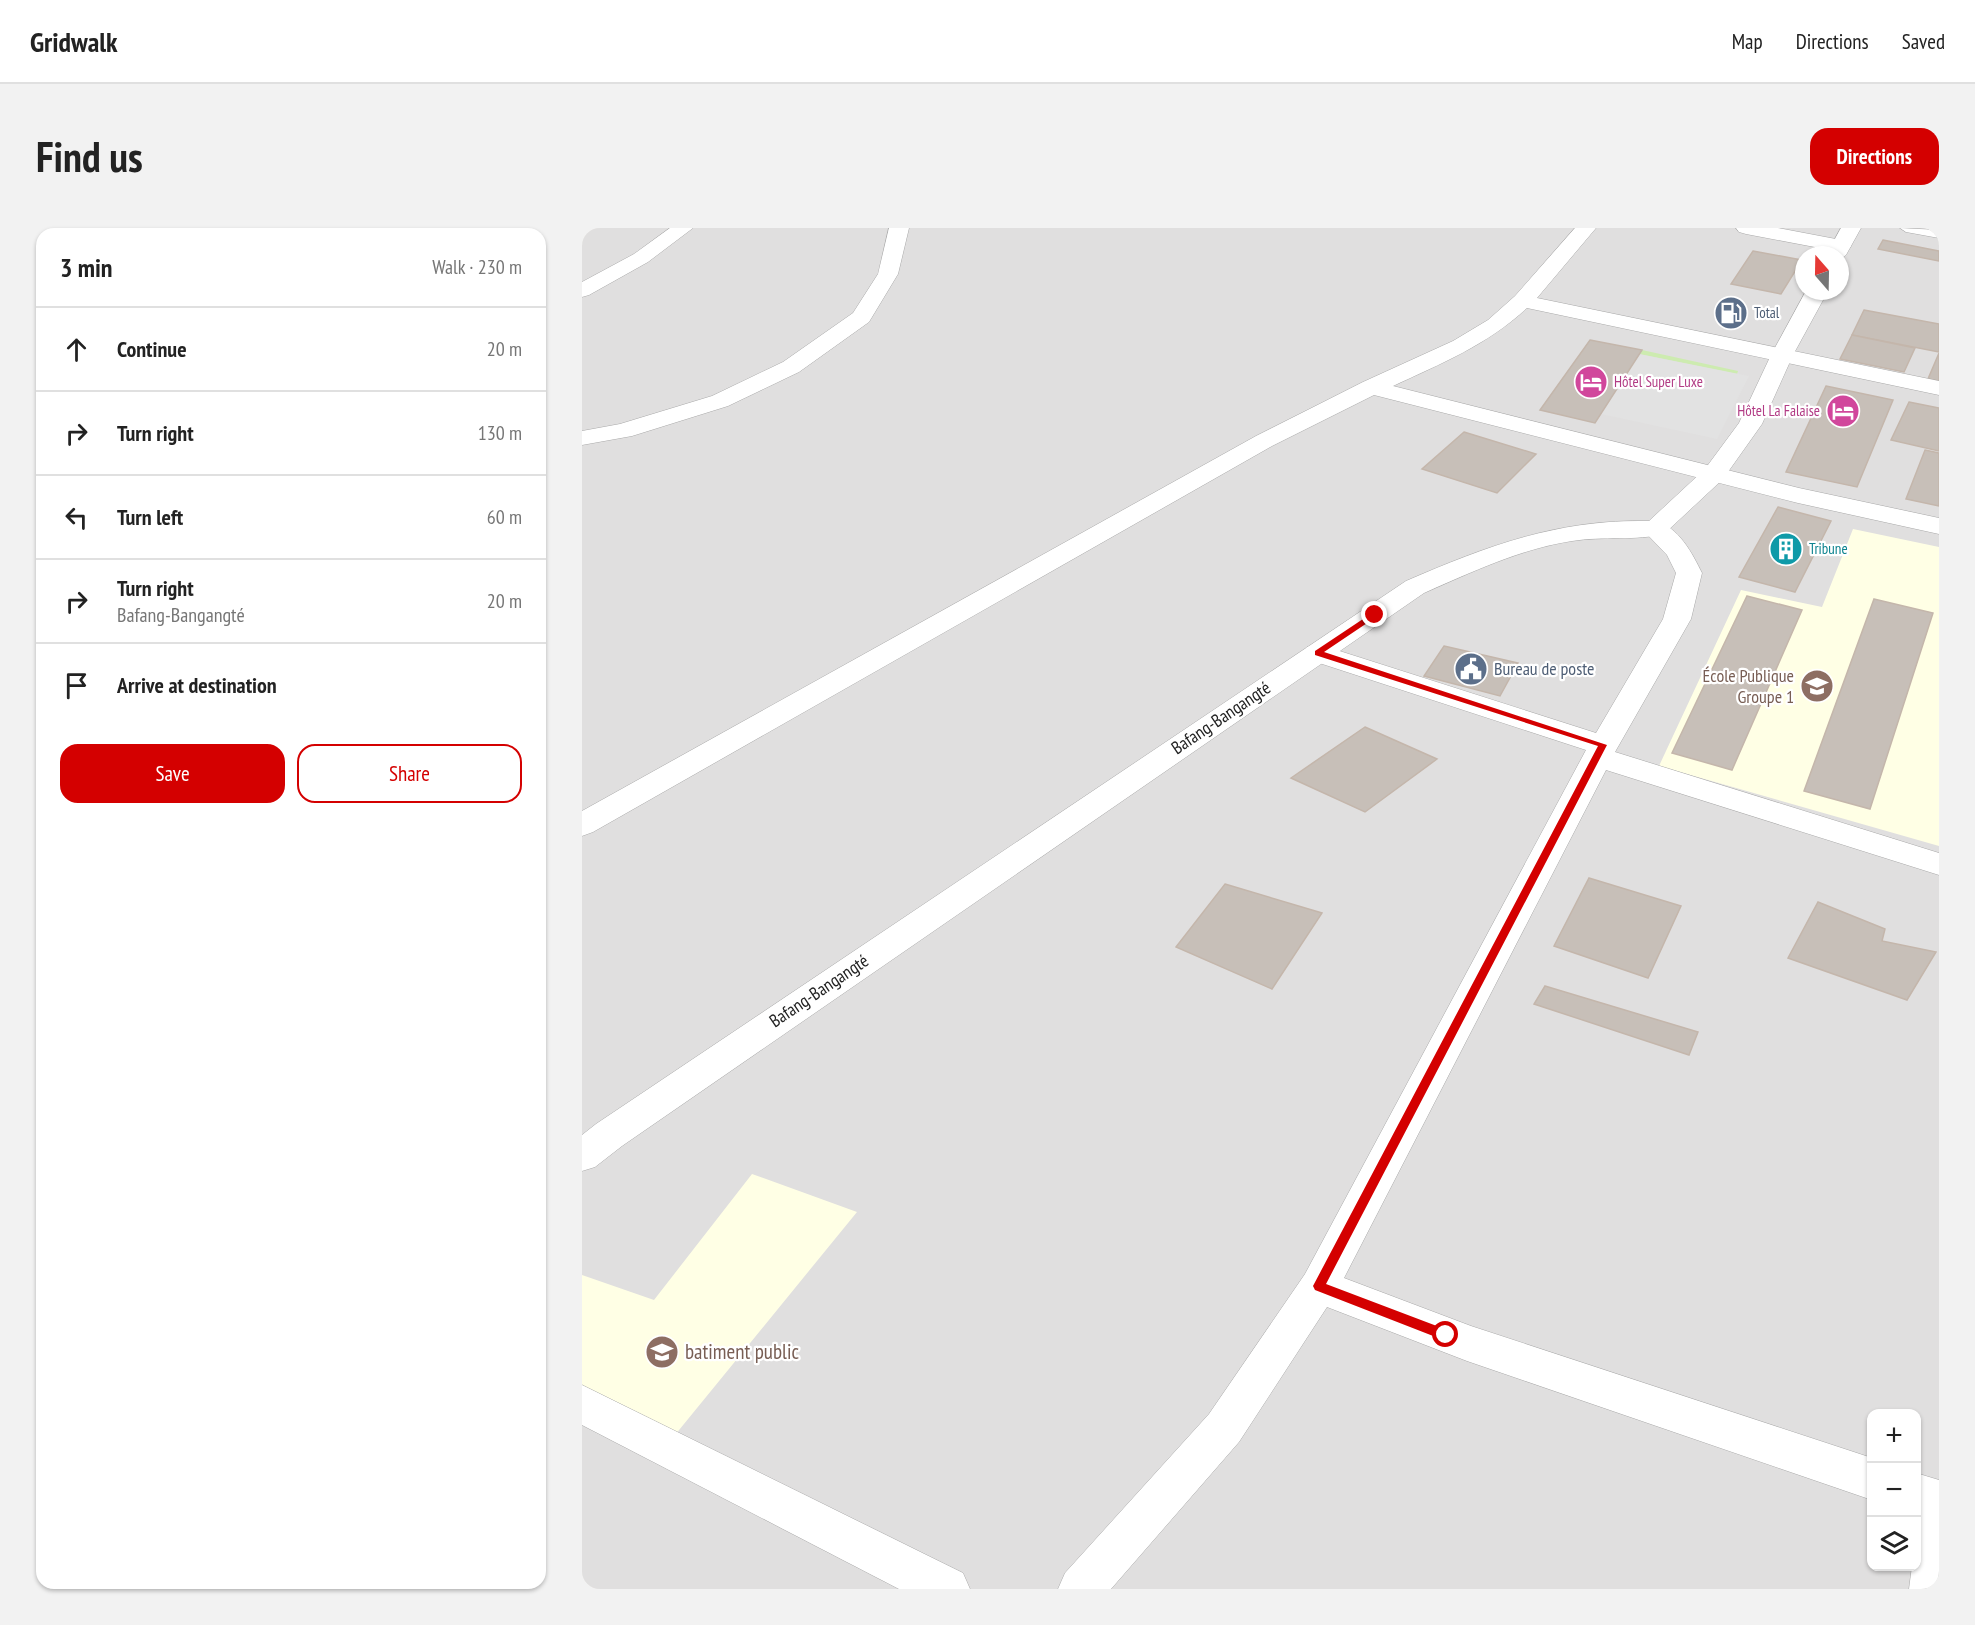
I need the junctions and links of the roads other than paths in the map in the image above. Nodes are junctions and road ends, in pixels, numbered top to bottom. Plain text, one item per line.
1 (683, 228) edge
2 (899, 228) edge
3 (1586, 228) edge
4 (1746, 228) edge
5 (1906, 228) edge
6 (1939, 234) edge
7 (1843, 243) edge
8 (582, 291) edge
9 (1812, 300) edge
10 (1523, 302) junction
11 (1782, 355) junction
12 (1371, 387) junction
13 (1939, 388) edge
14 (582, 438) edge
15 (1714, 474) junction
16 (1939, 526) edge
17 (1655, 529) junction
18 (1317, 653) junction
19 (1600, 751) junction
20 (582, 825) edge
21 (1939, 864) edge
22 (582, 1156) edge
23 (1319, 1286) junction
24 (582, 1404) edge
25 (1867, 1477) edge
26 (1921, 1495) edge
27 (1939, 1501) edge
28 (1939, 1523) edge
29 (947, 1589) edge
30 (1081, 1589) edge
31 (1932, 1589) edge

1 - 8 street
2 - 14 street
3 - 10 street
4 - 7 street
5 - 6 lane
9 - 11 street
10 - 11 street
10 - 12 street
11 - 13 street
11 - 15 street
12 - 15 street
12 - 20 street
15 - 16 street
15 - 17 street
17 - 18 street, Bafang-Bangangté
17 - 19 street
18 - 19 street
18 - 22 street, Bafang-Bangangté
19 - 21 street
19 - 23 street
23 - 25 street
23 - 30 street
24 - 29 street
26 - 27 street
28 - 31 street

